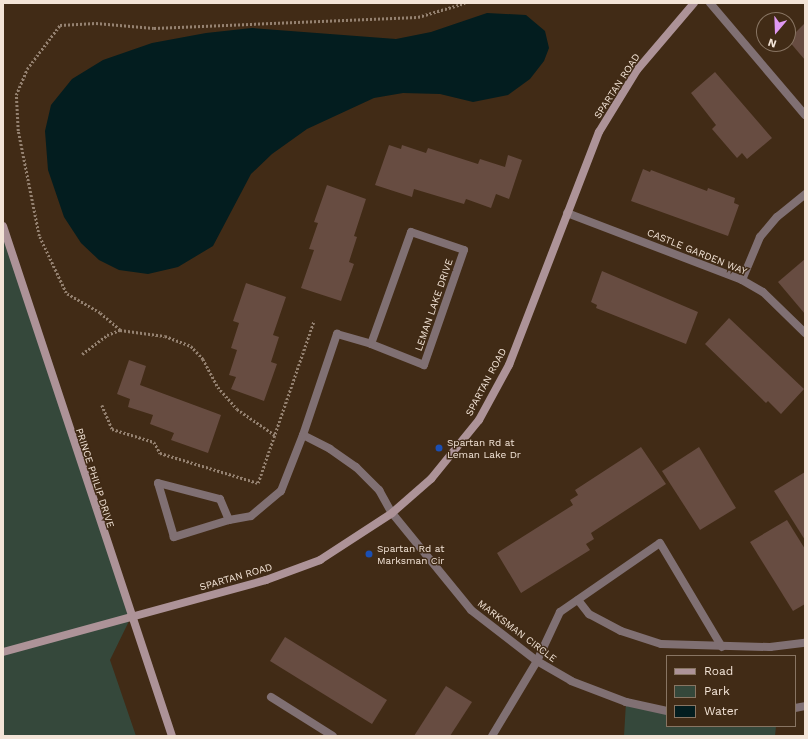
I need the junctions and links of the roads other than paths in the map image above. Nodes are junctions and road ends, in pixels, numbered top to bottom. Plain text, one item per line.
1 (694, 3) edge
2 (710, 3) edge
3 (805, 115) edge
4 (805, 194) edge
5 (567, 212) junction
6 (3, 226) edge
7 (742, 280) junction
8 (805, 333) edge
9 (371, 344) junction
10 (303, 435) junction
11 (392, 513) junction
12 (229, 520) junction
13 (578, 600) junction
14 (131, 617) junction
15 (805, 643) edge
16 (722, 647) junction
17 (3, 652) edge
18 (537, 661) junction
19 (271, 697) dead end
20 (666, 711) edge
21 (172, 736) edge
22 (333, 736) edge
23 (492, 736) edge

1 - 5 street, SPARTAN ROAD
2 - 3 street
4 - 7 street
5 - 7 street, CASTLE GARDEN WAY
5 - 11 street, SPARTAN ROAD
6 - 14 street, PRINCE PHILIP DRIVE
7 - 8 street, CASTLE GARDEN WAY
9 - 9 street, LEMAN LAKE DRIVE
9 - 10 street, LEMAN LAKE DRIVE
10 - 11 street
10 - 12 street, LEMAN LAKE DRIVE
11 - 14 street, SPARTAN ROAD
11 - 18 street, MARKSMAN CIRCLE
12 - 12 street, LEMAN LAKE DRIVE
13 - 16 street
13 - 16 street
13 - 18 street
14 - 17 street, SPARTAN ROAD
14 - 21 street, PRINCE PHILIP DRIVE
15 - 16 street
18 - 20 street, MARKSMAN CIRCLE
18 - 23 street
19 - 22 street

